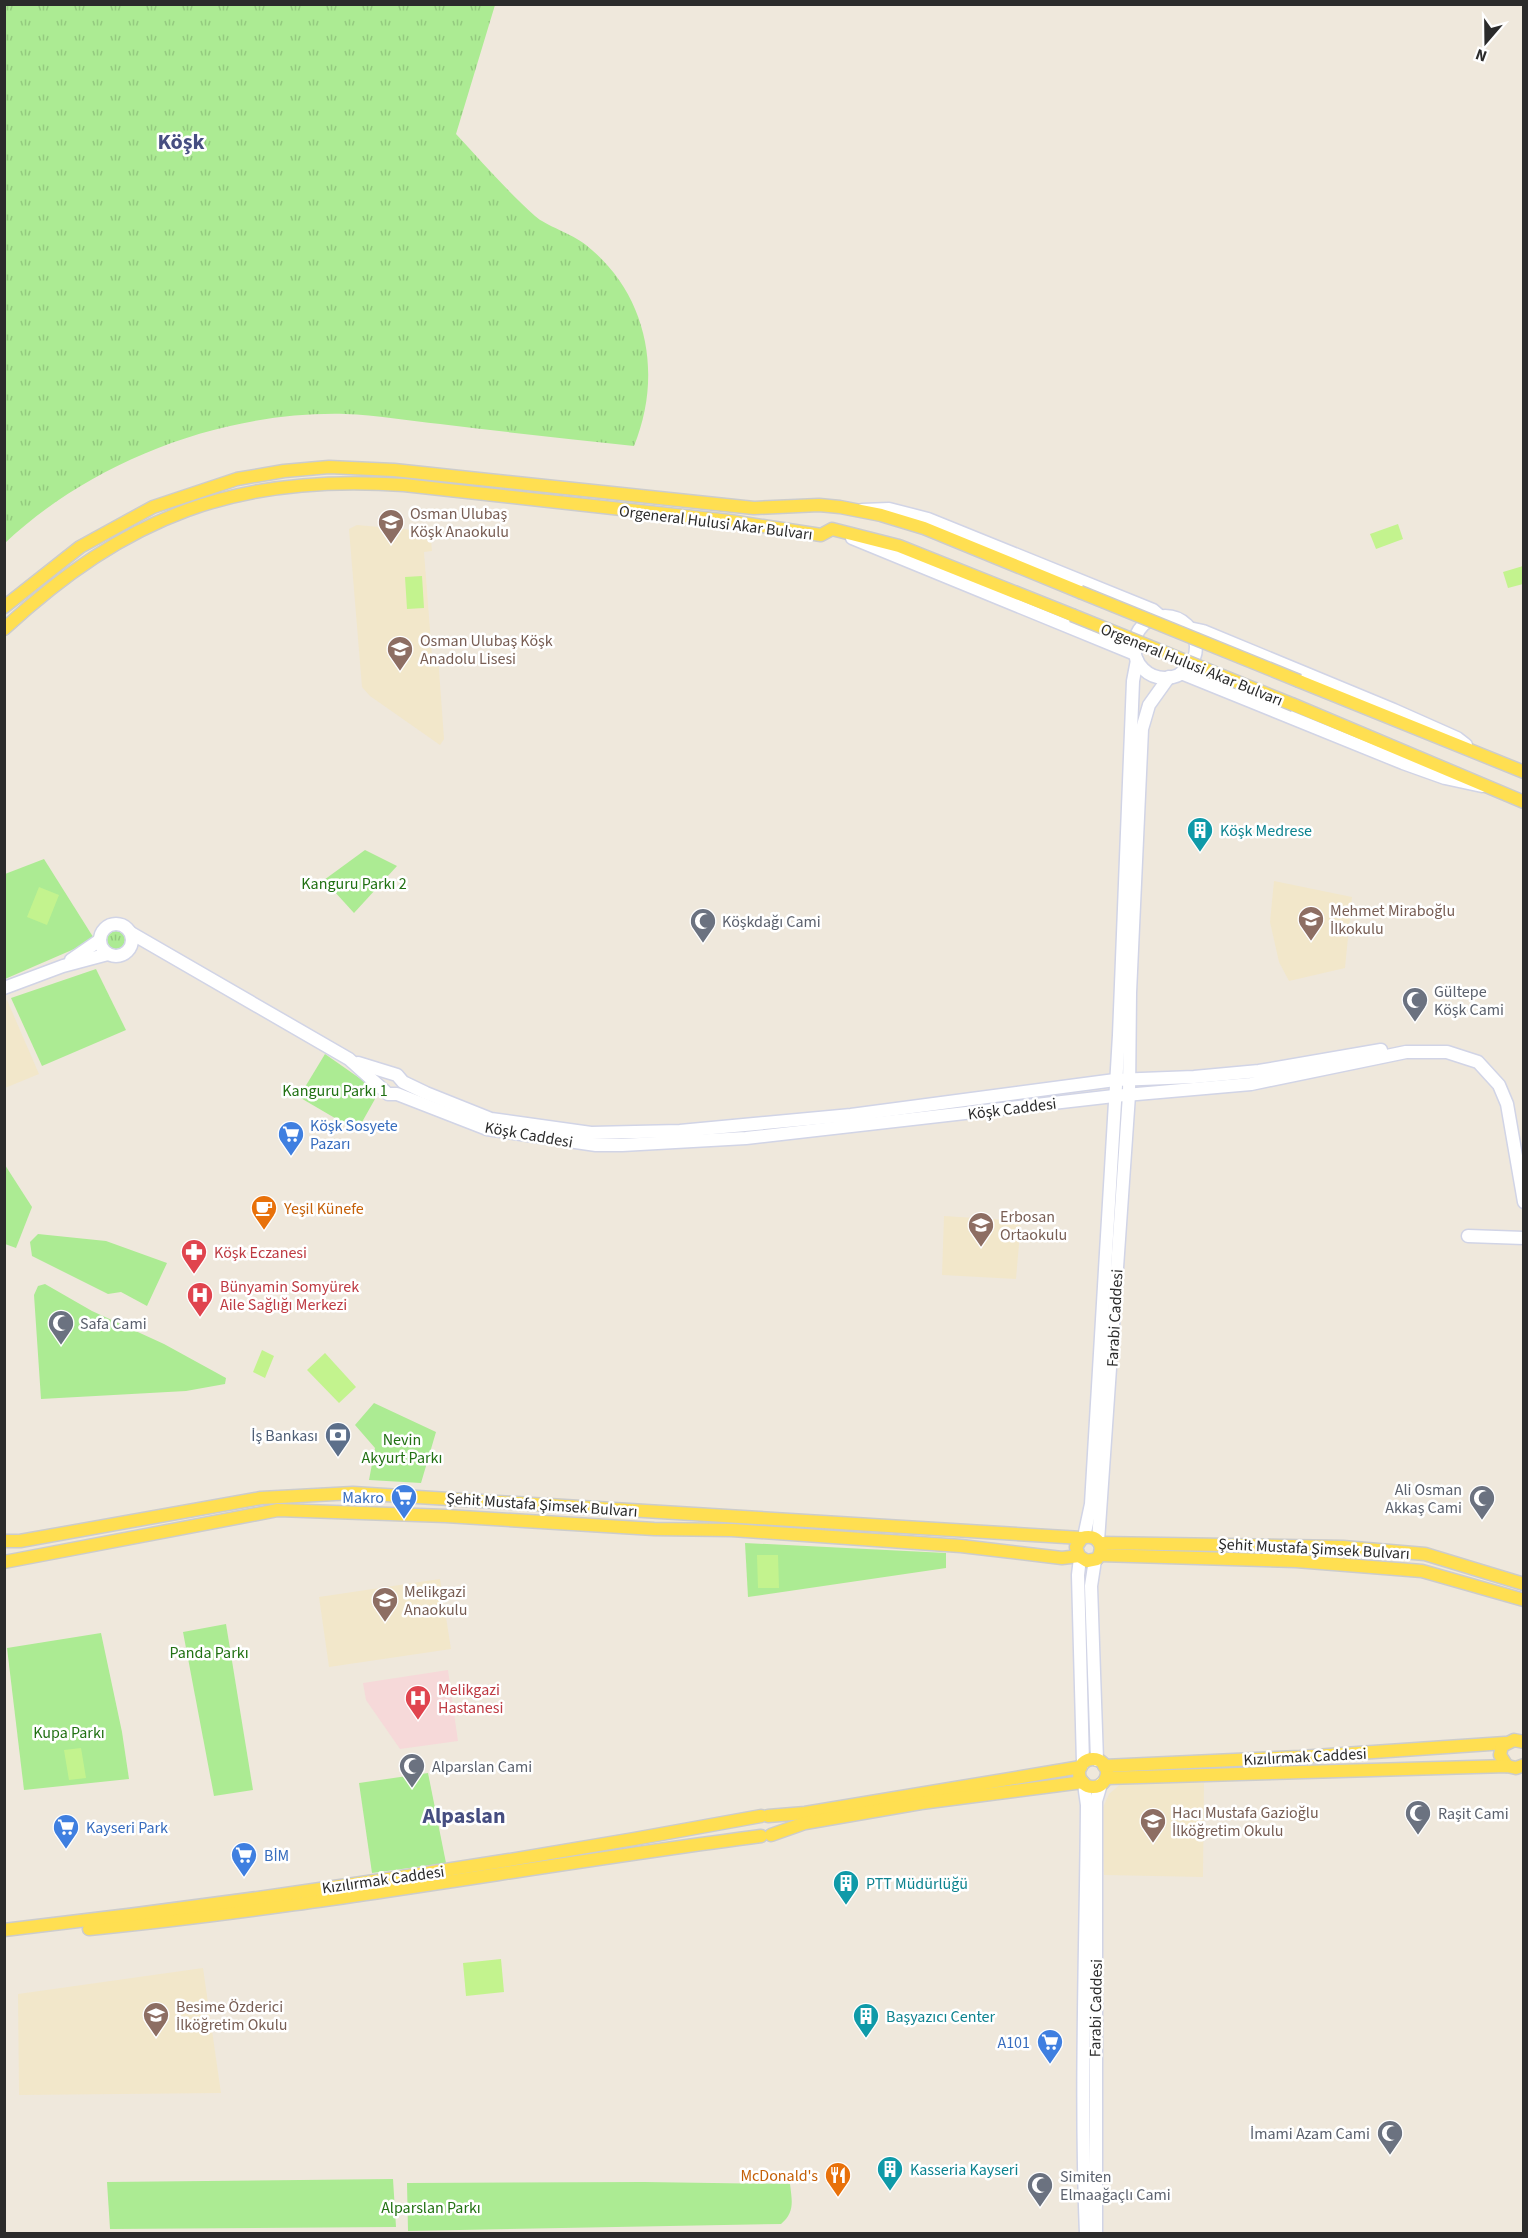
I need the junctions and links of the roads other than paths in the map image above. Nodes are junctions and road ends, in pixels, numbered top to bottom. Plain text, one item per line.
1 (860, 511) junction
2 (832, 529) junction
3 (4, 606) edge
4 (1160, 616) junction
5 (1189, 628) junction
6 (4, 629) edge
7 (1136, 657) junction
8 (1175, 675) junction
9 (1474, 751) junction
10 (1524, 772) edge
11 (1488, 787) junction
12 (1524, 802) edge
13 (131, 933) junction
14 (100, 940) junction
15 (162, 949) junction
16 (129, 950) junction
17 (108, 954) junction
18 (63, 966) junction
19 (4, 988) edge
20 (349, 1059) junction
21 (391, 1075) junction
22 (1115, 1080) junction
23 (1128, 1080) junction
24 (403, 1082) junction
25 (383, 1087) junction
26 (397, 1094) junction
27 (1129, 1095) junction
28 (1113, 1096) junction
29 (1524, 1163) edge
30 (1524, 1202) edge
31 (1468, 1236) dead end
32 (1524, 1238) edge
33 (1083, 1538) junction
34 (4, 1541) edge
35 (1098, 1549) junction
36 (1080, 1557) junction
37 (4, 1562) edge
38 (1524, 1584) edge
39 (1524, 1600) edge
40 (1523, 1742) edge
41 (1505, 1743) junction
42 (1082, 1765) junction
43 (1524, 1765) edge
44 (1507, 1766) junction
45 (1102, 1772) junction
46 (1084, 1783) junction
47 (764, 1816) junction
48 (766, 1835) junction
49 (4, 1930) edge
50 (4, 1938) edge
51 (1086, 2234) edge
52 (1096, 2234) edge

1 - 3 main road, Orgeneral Hulusi Akar Bulvarı
1 - 4 street
1 - 9 main road, Orgeneral Hulusi Akar Bulvarı, bridge
2 - 6 main road, Orgeneral Hulusi Akar Bulvarı
2 - 7 street
2 - 11 main road, Orgeneral Hulusi Akar Bulvarı, bridge
4 - 5 street
4 - 7 street
5 - 8 street
5 - 9 street
7 - 8 street
7 - 22 street, Farabi Caddesi
8 - 11 street
8 - 23 street, Farabi Caddesi
9 - 10 main road, Orgeneral Hulusi Akar Bulvarı
11 - 12 main road, Orgeneral Hulusi Akar Bulvarı
13 - 14 street
13 - 15 street
13 - 16 street
14 - 17 street
14 - 18 street
15 - 16 street
15 - 20 street
16 - 17 street
17 - 18 street
18 - 19 street
20 - 21 street
20 - 25 street
21 - 24 street
21 - 25 street
22 - 23 street, Köşk Caddesi
22 - 24 street, Köşk Caddesi
22 - 28 street, Farabi Caddesi
23 - 27 street, Farabi Caddesi
23 - 29 street, Köşk Caddesi
24 - 26 street
25 - 26 street
26 - 28 street, Köşk Caddesi
27 - 28 street, Köşk Caddesi
27 - 30 street, Köşk Caddesi
27 - 35 street, Farabi Caddesi
28 - 33 street, Farabi Caddesi
31 - 32 street
33 - 34 main road, Şehit Mustafa Şimsek Bulvarı
33 - 35 main road
33 - 36 main road
35 - 36 main road
35 - 38 main road, Şehit Mustafa Şimsek Bulvarı
35 - 39 main road, Şehit Mustafa Şimsek Bulvarı
35 - 45 street, Farabi Caddesi
36 - 37 main road, Şehit Mustafa Şimsek Bulvarı
36 - 42 street
40 - 41 main road, Kızılırmak Caddesi
41 - 44 main road
41 - 45 main road, Kızılırmak Caddesi
42 - 45 main road, Kızılırmak Caddesi
42 - 46 main road
42 - 47 main road, Kızılırmak Caddesi
43 - 44 main road, Kızılırmak Caddesi
44 - 45 main road, Kızılırmak Caddesi
45 - 46 main road, Kızılırmak Caddesi
45 - 52 street, Farabi Caddesi
46 - 48 main road, Kızılırmak Caddesi
46 - 51 street, Farabi Caddesi
47 - 48 main road
47 - 48 main road
47 - 49 main road, Kızılırmak Caddesi
48 - 50 main road, Kızılırmak Caddesi

